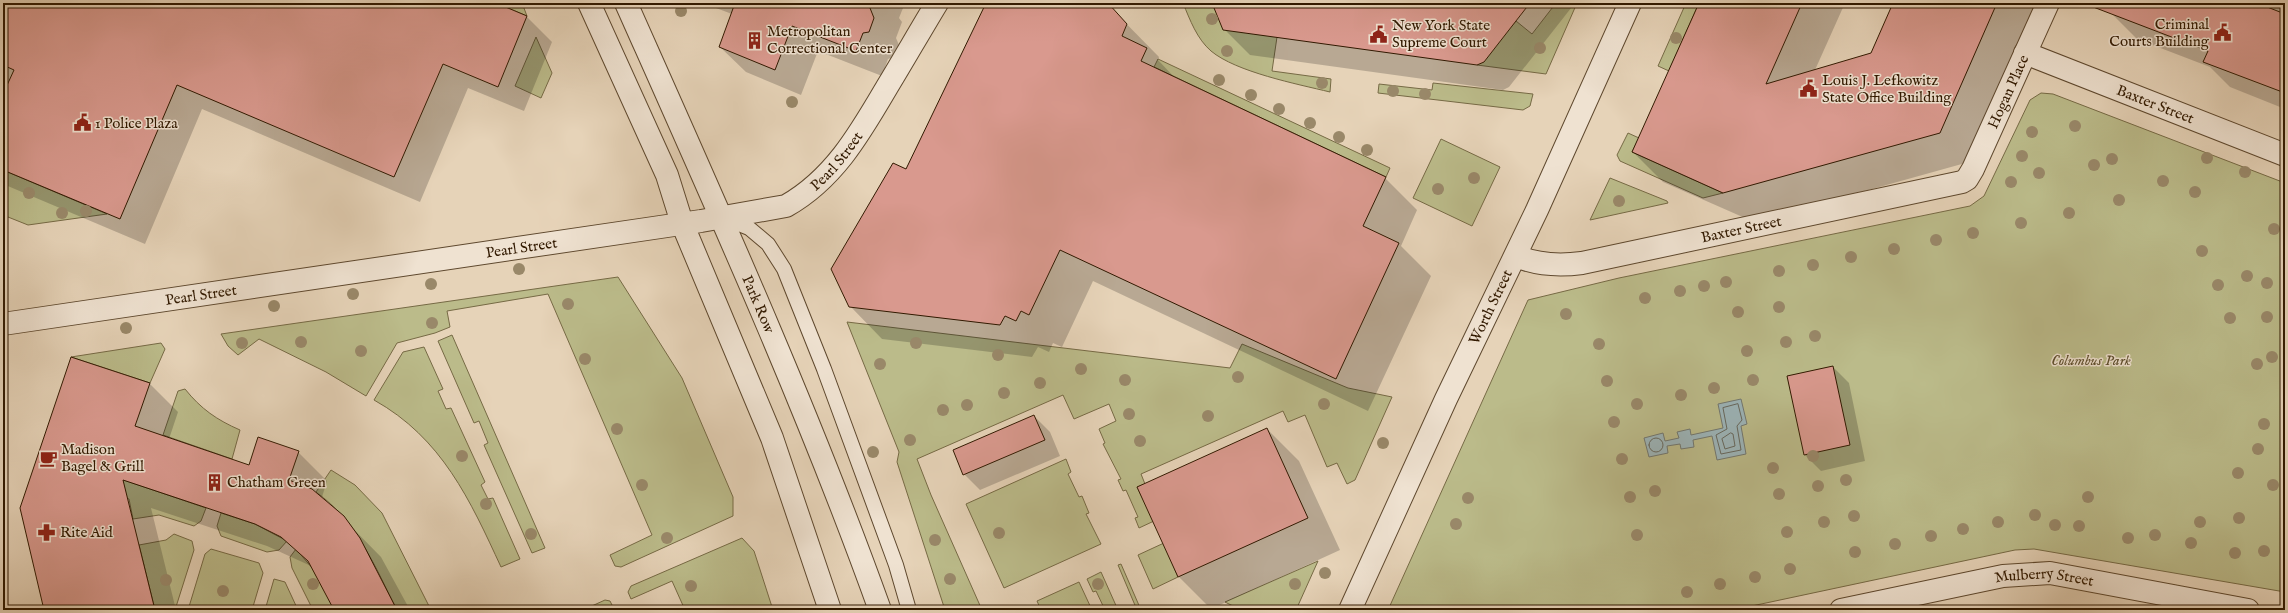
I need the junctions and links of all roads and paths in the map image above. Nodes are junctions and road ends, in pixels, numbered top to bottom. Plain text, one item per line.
1 (589, 3) edge
2 (626, 3) edge
3 (936, 3) edge
4 (1630, 3) edge
5 (2048, 3) edge
6 (2025, 53) junction
7 (2285, 155) edge
8 (1967, 180) joint
9 (722, 217) junction
10 (682, 223) junction
11 (1516, 256) junction
12 (3, 324) edge
13 (830, 610) edge
14 (880, 610) edge
15 (909, 610) edge
16 (1350, 610) edge
17 (1841, 610) edge
18 (2248, 610) edge

1 - 10 street
2 - 9 street, Park Row
3 - 9 street, Pearl Street
4 - 11 street, Worth Street
5 - 6 street, Hogan Place
6 - 7 street, Baxter Street
6 - 8 street, Hogan Place
8 - 11 street, Baxter Street
9 - 10 street, Pearl Street
9 - 14 street, Park Row
9 - 15 lane
10 - 12 street, Pearl Street
10 - 13 street
11 - 16 street, Worth Street
17 - 18 street, Mulberry Street

